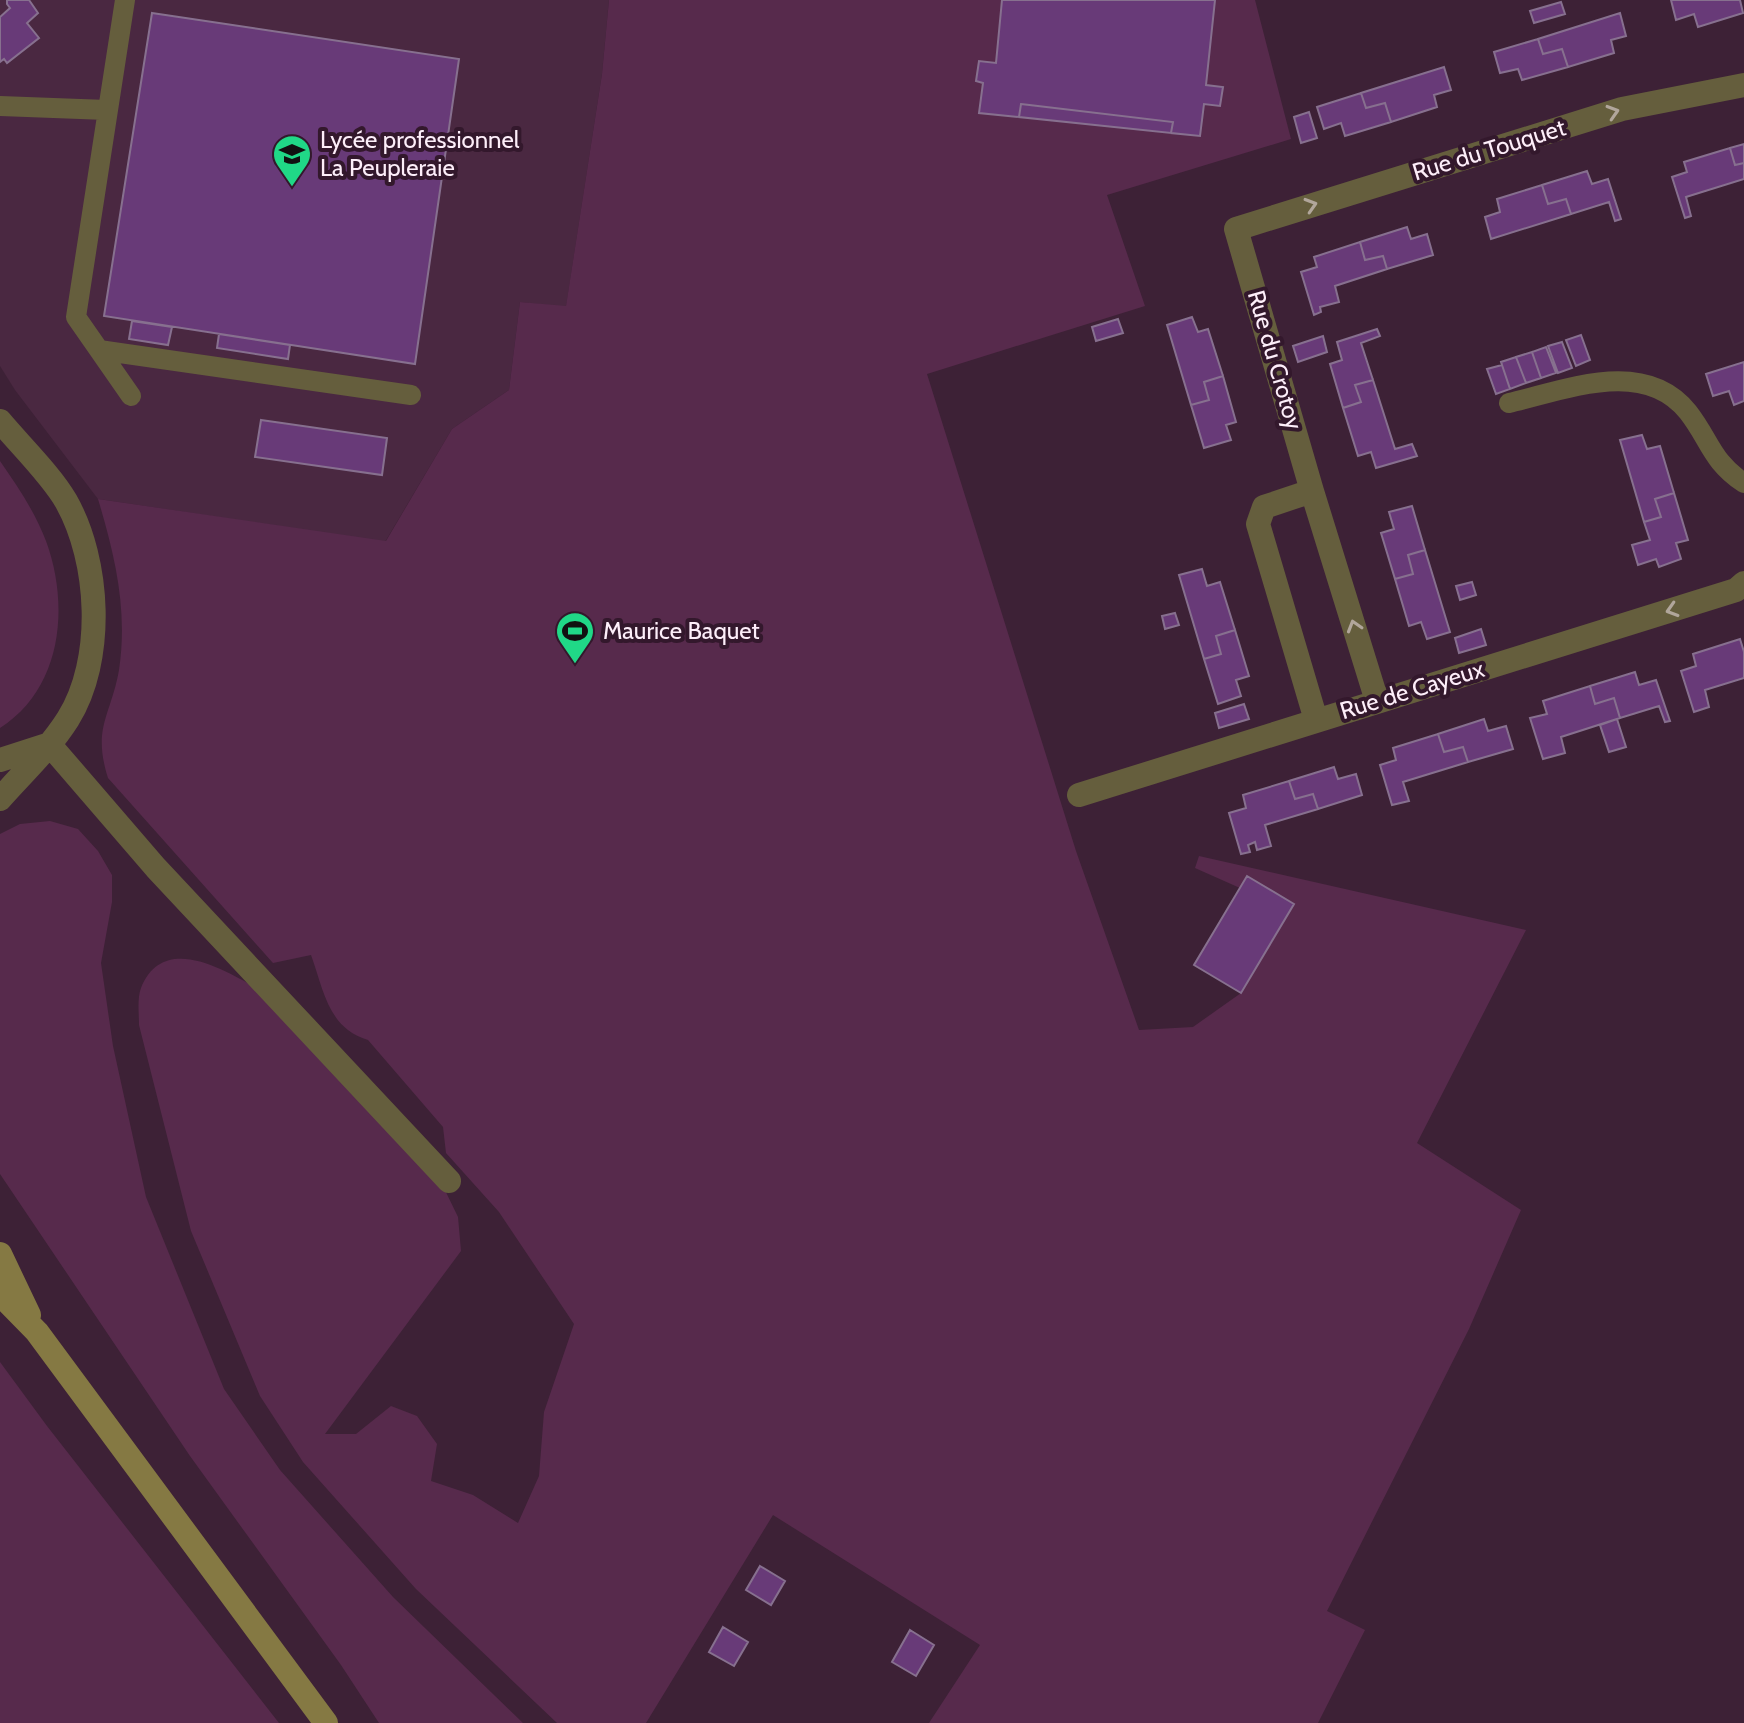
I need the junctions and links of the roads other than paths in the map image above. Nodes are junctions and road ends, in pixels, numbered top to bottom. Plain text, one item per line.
1 (125, 0) edge
2 (1744, 85) edge
3 (0, 106) edge
4 (107, 110) junction
5 (1236, 229) joint
6 (99, 350) junction
7 (411, 395) dead end
8 (131, 396) dead end
9 (1509, 403) dead end
10 (0, 421) edge
11 (1744, 483) edge
12 (1312, 491) junction
13 (1744, 583) edge
14 (1377, 701) junction
15 (1316, 720) junction
16 (50, 745) junction
17 (0, 760) edge
18 (1079, 795) dead end
19 (0, 799) edge
20 (449, 1181) dead end
21 (0, 1254) edge
22 (0, 1294) edge
23 (37, 1332) junction
24 (326, 1723) edge

1 - 4 lane
5 -> 2 street, Rue du Touquet
3 - 4 lane
4 - 6 lane
5 - 12 street, Rue du Crotoy
6 - 7 lane
6 - 8 lane
9 - 11 lane
10 - 16 street
14 -> 12 street, Rue du Crotoy
12 - 15 street
13 -> 14 street, Rue de Cayeux
14 - 15 street, Rue de Cayeux
15 - 18 street, Rue de Cayeux
16 - 17 street
16 - 19 street
16 - 20 street
21 - 23 main road
22 - 23 main road
23 - 24 main road

